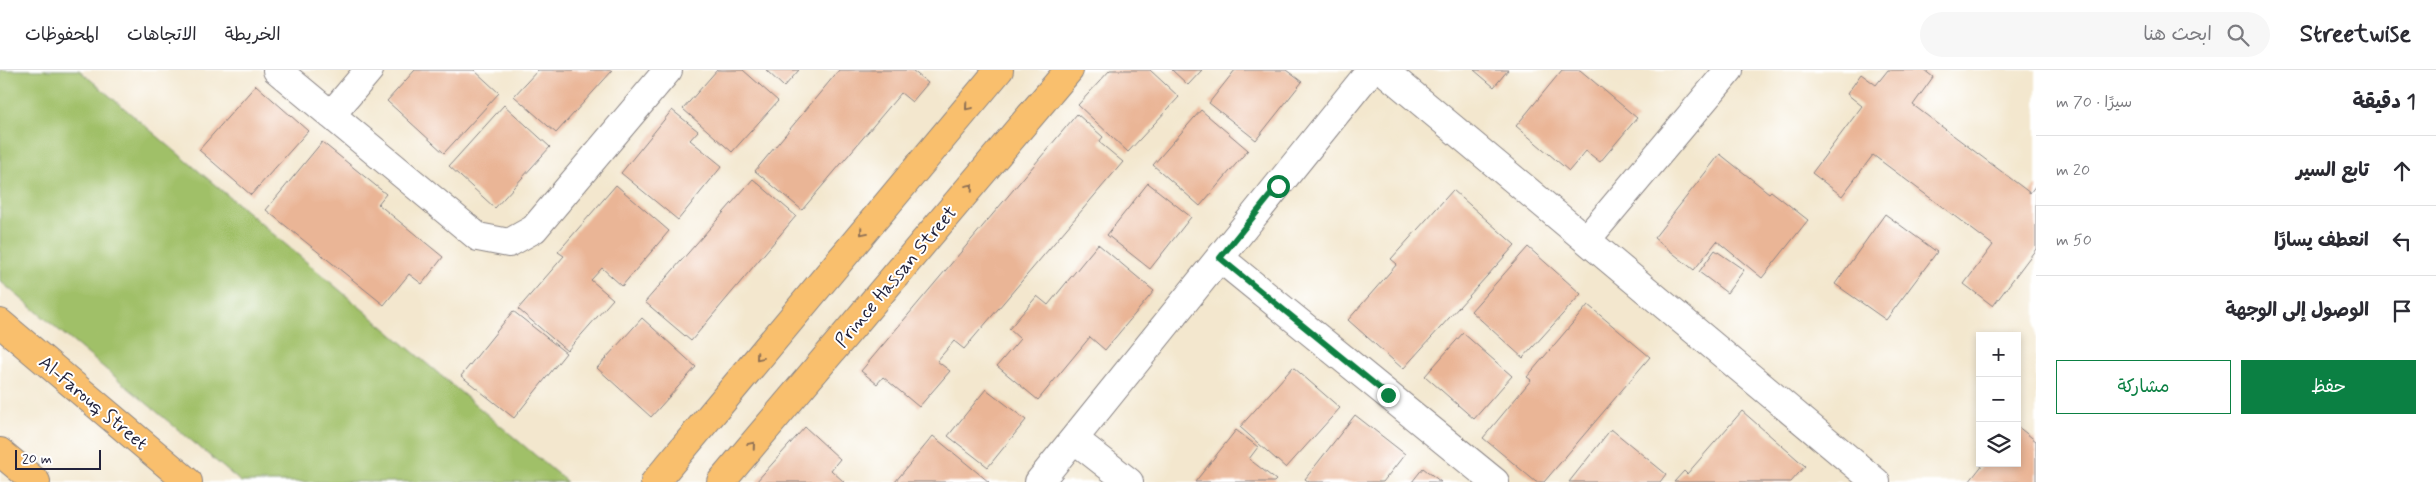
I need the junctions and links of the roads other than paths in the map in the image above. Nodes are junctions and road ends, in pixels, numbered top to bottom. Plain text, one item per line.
1 (277, 70) edge
2 (369, 70) edge
3 (668, 70) edge
4 (999, 70) edge
5 (1069, 70) edge
6 (1371, 70) edge
7 (1383, 70) edge
8 (1729, 70) edge
9 (331, 115) junction
10 (1587, 239) junction
11 (1220, 258) junction
12 (0, 323) edge
13 (1074, 439) junction
14 (0, 452) edge
15 (36, 482) edge
16 (188, 482) edge
17 (655, 482) edge
18 (721, 482) edge
19 (1039, 482) edge
20 (1129, 482) edge
21 (1495, 482) edge
22 (1876, 482) edge

1 - 9 street
2 - 9 street
3 - 9 street
4 -> 17 main road
18 -> 5 main road, Prince Hassan Street
6 - 11 street
7 - 10 street
8 - 10 street
10 - 22 street
11 - 13 street
11 - 21 street
12 - 16 main road, Al-Farouq Street
13 - 19 street
13 - 20 street
14 - 15 main road

